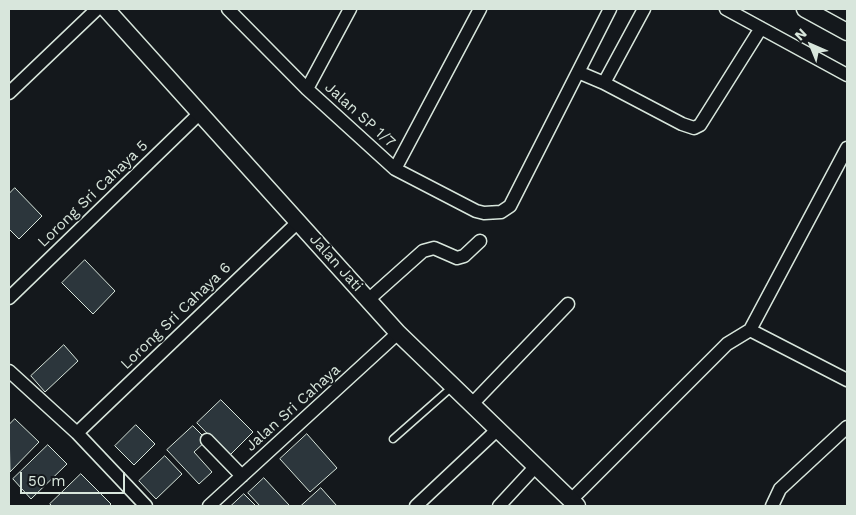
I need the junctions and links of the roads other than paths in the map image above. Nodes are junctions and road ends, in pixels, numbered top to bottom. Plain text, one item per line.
1 (97, 9) edge
2 (106, 9) edge
3 (228, 9) edge
4 (350, 9) edge
5 (480, 9) edge
6 (610, 9) edge
7 (644, 9) edge
8 (726, 9) edge
9 (805, 9) edge
10 (761, 28) junction
11 (847, 32) edge
12 (578, 72) junction
13 (847, 75) edge
14 (604, 83) junction
15 (307, 89) junction
16 (9, 93) edge
17 (200, 113) junction
18 (847, 148) edge
19 (395, 169) junction
20 (298, 222) junction
21 (480, 241) dead end
22 (9, 298) edge
23 (368, 300) junction
24 (568, 304) dead end
25 (750, 330) junction
26 (398, 333) junction
27 (9, 372) edge
28 (847, 380) edge
29 (453, 386) junction
30 (472, 404) junction
31 (847, 427) edge
32 (498, 429) junction
33 (76, 433) junction
34 (393, 439) dead end
35 (207, 440) dead end
36 (536, 466) junction
37 (242, 476) junction
38 (574, 503) edge
39 (146, 506) edge
40 (209, 506) edge
41 (416, 506) edge
42 (499, 506) edge
43 (772, 506) edge

1 - 16 street
2 - 17 street, Jalan Jati
3 - 15 street, Jalan SP 1/7
4 - 15 street
5 - 19 street
6 - 12 street
7 - 14 street
8 - 10 street
9 - 11 street
10 - 13 street
10 - 14 street
12 - 14 street
12 - 19 street, Jalan SP 1/7
15 - 19 street, Jalan SP 1/7
17 - 20 street, Jalan Jati
17 - 22 street, Lorong Sri Cahaya 5
18 - 25 street
20 - 23 street, Jalan Jati
20 - 33 street, Lorong Sri Cahaya 6
21 - 23 street
23 - 26 street, Jalan Jati
24 - 30 street
25 - 28 street
25 - 38 street
26 - 29 street, Jalan Jati
26 - 37 street, Jalan Sri Cahaya
27 - 33 street
29 - 30 street, Jalan Jati
29 - 34 lane
30 - 32 street, Jalan Jati
31 - 43 street
32 - 36 street, Jalan Jati
32 - 41 street
33 - 39 street
35 - 37 street
36 - 38 street, Jalan Jati
36 - 42 street
37 - 40 street, Jalan Sri Cahaya

